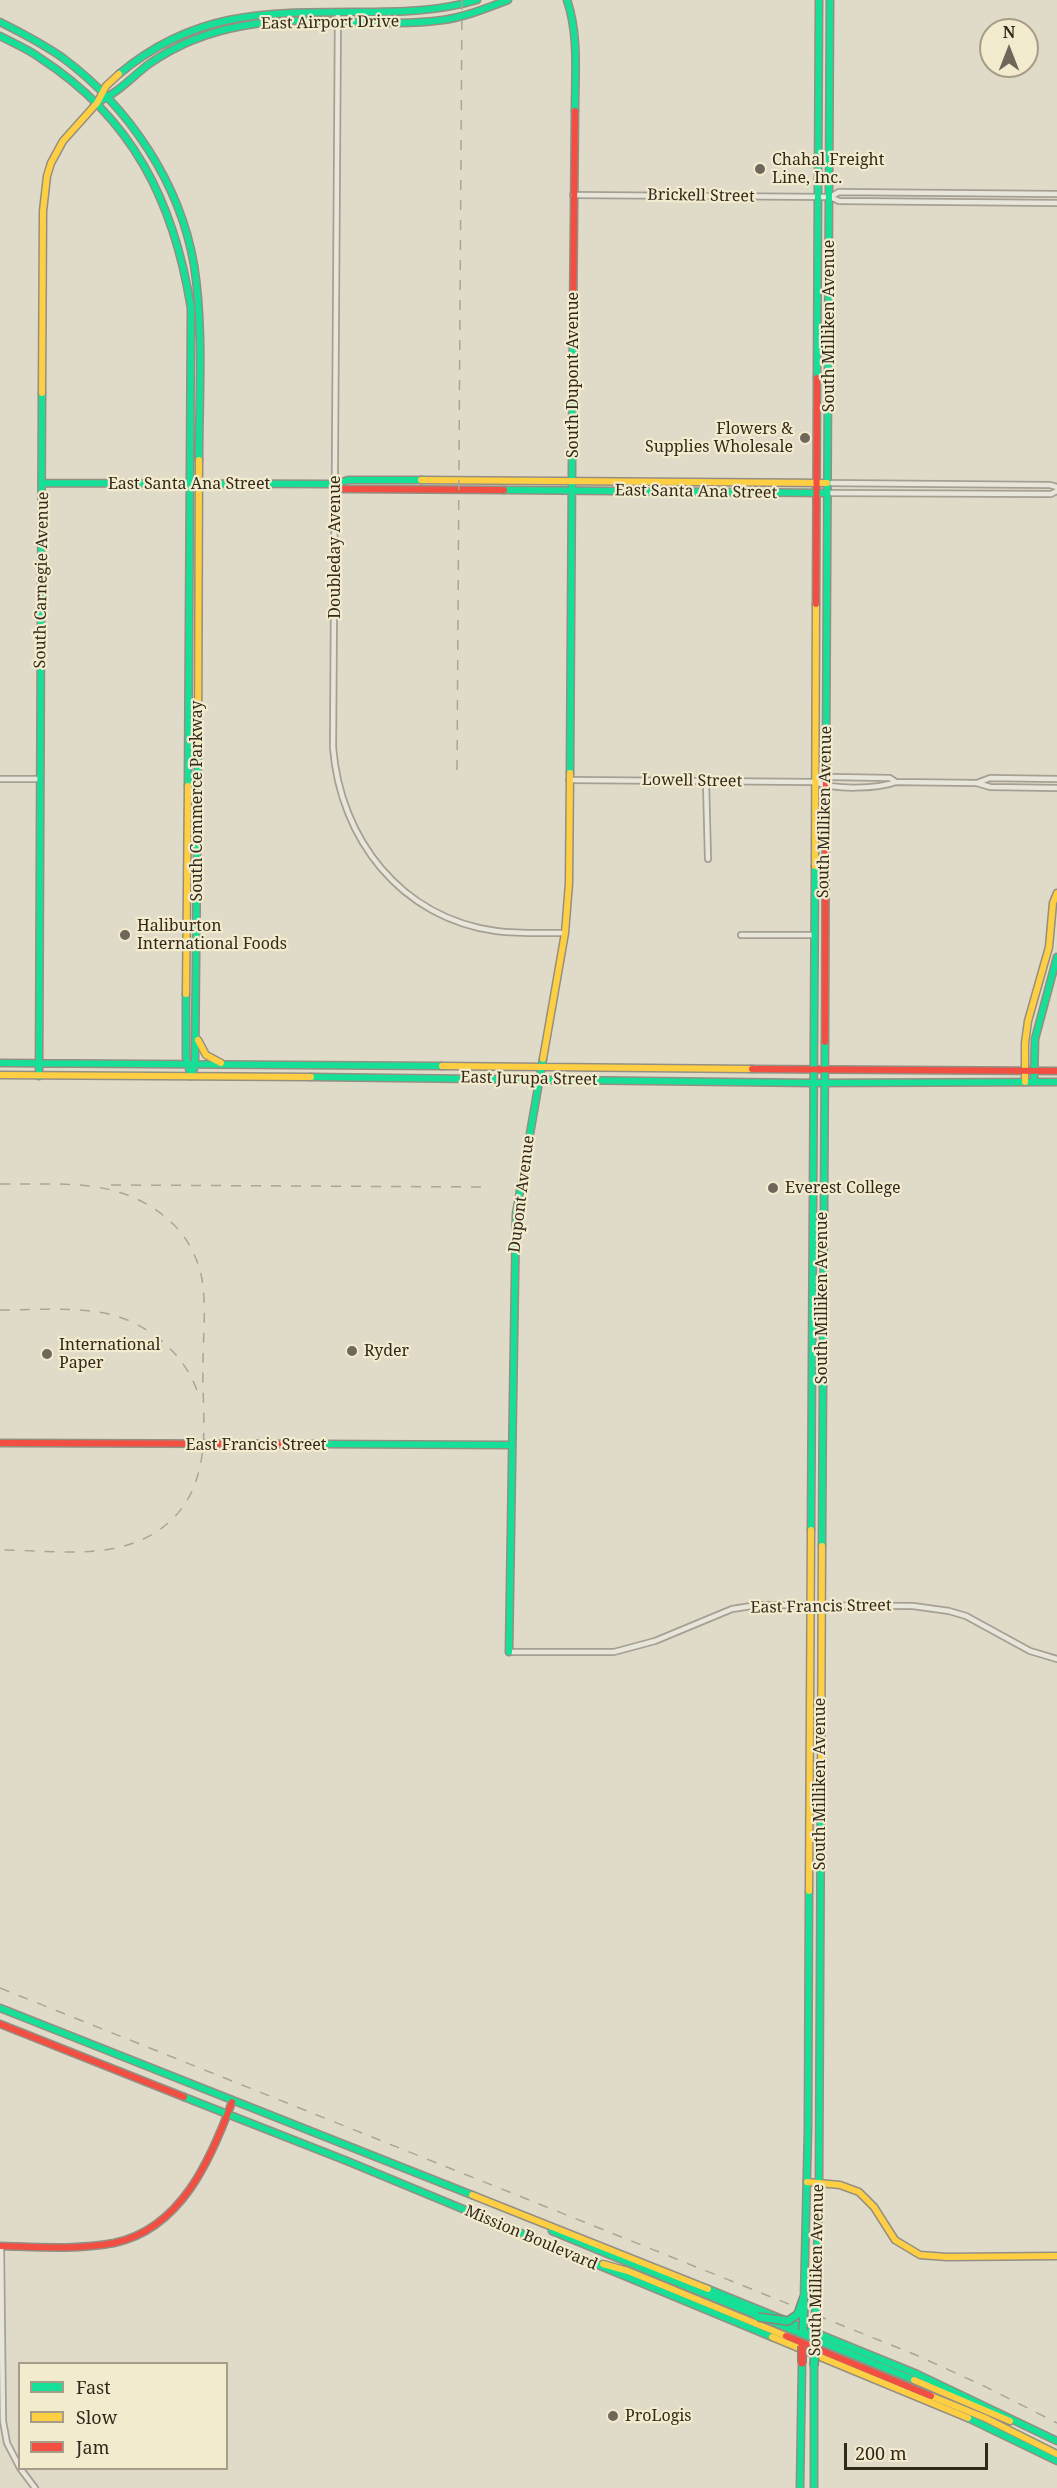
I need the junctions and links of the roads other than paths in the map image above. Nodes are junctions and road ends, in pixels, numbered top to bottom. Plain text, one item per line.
1 (477, 0) edge
2 (508, 0) edge
3 (567, 0) edge
4 (819, 0) edge
5 (830, 0) edge
6 (339, 12) junction
7 (478, 12) junction
8 (0, 22) edge
9 (338, 22) junction
10 (0, 36) edge
11 (103, 90) junction
12 (110, 98) junction
13 (98, 102) junction
14 (1057, 194) edge
15 (573, 195) junction
16 (819, 197) junction
17 (830, 197) junction
18 (1057, 203) edge
19 (572, 481) junction
20 (43, 483) junction
21 (816, 483) junction
22 (826, 483) junction
23 (191, 484) junction
24 (200, 484) junction
25 (335, 484) junction
26 (1057, 489) edge
27 (572, 491) junction
28 (816, 493) junction
29 (827, 493) junction
30 (570, 740) joint
31 (826, 777) junction
32 (0, 778) edge
33 (40, 779) junction
34 (1057, 779) edge
35 (569, 780) junction
36 (706, 781) junction
37 (815, 782) junction
38 (896, 782) junction
39 (977, 783) junction
40 (825, 786) junction
41 (1057, 788) edge
42 (708, 859) dead end
43 (1057, 893) edge
44 (565, 933) junction
45 (741, 934) dead end
46 (814, 935) junction
47 (1057, 957) edge
48 (196, 1030) junction
49 (0, 1064) edge
50 (39, 1064) junction
51 (187, 1066) junction
52 (195, 1066) junction
53 (231, 1066) junction
54 (541, 1068) junction
55 (812, 1069) junction
56 (824, 1070) junction
57 (1024, 1071) junction
58 (1034, 1071) junction
59 (1057, 1071) edge
60 (0, 1076) edge
61 (39, 1076) junction
62 (191, 1076) junction
63 (538, 1078) junction
64 (1024, 1082) junction
65 (1034, 1082) junction
66 (1057, 1082) edge
67 (812, 1083) junction
68 (824, 1083) junction
69 (0, 1443) edge
70 (512, 1445) junction
71 (810, 1605) junction
72 (821, 1606) junction
73 (509, 1652) joint
74 (1057, 1659) edge
75 (809, 1927) junction
76 (819, 1927) junction
77 (0, 2008) edge
78 (0, 2024) edge
79 (232, 2102) junction
80 (228, 2115) junction
81 (387, 2162) junction
82 (807, 2182) junction
83 (819, 2182) junction
84 (0, 2246) edge
85 (572, 2255) junction
86 (1057, 2256) edge
87 (804, 2297) junction
88 (758, 2317) junction
89 (803, 2335) junction
90 (803, 2343) junction
91 (815, 2344) junction
92 (1057, 2442) edge
93 (1057, 2454) edge
94 (1057, 2461) edge
95 (18, 2464) edge
96 (22, 2470) edge
97 (35, 2488) edge
98 (800, 2488) edge
99 (814, 2488) edge

1 - 6 main road, East Airport Drive
1 - 7 street
2 - 7 main road, East Airport Drive
3 - 15 main road, South Dupont Avenue
4 - 16 main road, South Milliken Avenue
5 - 17 main road, South Milliken Avenue
6 - 9 street, Doubleday Avenue
6 - 11 main road, East Airport Drive
7 - 9 main road, East Airport Drive
8 - 11 main road
9 - 12 main road, East Airport Drive
9 - 25 street, Doubleday Avenue
10 - 13 main road
11 - 12 main road, South Commerce Parkway
11 - 13 main road, East Airport Drive
12 - 13 main road, East Airport Drive
12 - 24 main road, South Commerce Parkway
13 - 20 main road, South Carnegie Avenue
13 - 23 main road, South Commerce Parkway
14 - 17 street, Brickell Street
15 - 16 street, Brickell Street
15 - 19 main road, South Dupont Avenue
16 - 17 street, Brickell Street
16 - 21 main road, South Milliken Avenue
17 - 18 street, Brickell Street
17 - 22 main road, South Milliken Avenue
19 - 21 main road, East Santa Ana Street
19 - 25 main road, East Santa Ana Street
19 - 27 main road, South Dupont Avenue
20 - 23 main road, East Santa Ana Street
20 - 33 main road, South Carnegie Avenue
21 - 22 main road, East Santa Ana Street
21 - 28 main road, South Milliken Avenue
22 - 26 street, East Santa Ana Street
22 - 29 main road, South Milliken Avenue
23 - 24 main road, East Santa Ana Street
23 - 51 main road, South Commerce Parkway
24 - 25 main road, East Santa Ana Street
24 - 48 main road, South Commerce Parkway
25 - 27 main road, East Santa Ana Street
25 - 44 street, Doubleday Avenue
26 - 29 street, East Santa Ana Street
27 - 28 main road, East Santa Ana Street
27 - 30 main road, South Dupont Avenue
28 - 29 main road, East Santa Ana Street
28 - 37 main road, South Milliken Avenue
29 - 31 main road, South Milliken Avenue
30 - 35 main road, Dupont Avenue
31 - 37 street, Lowell Street
31 - 38 street, Lowell Street
31 - 40 main road, South Milliken Avenue
32 - 33 street
33 - 50 main road, South Carnegie Avenue
34 - 39 street, Lowell Street
35 - 36 street, Lowell Street
35 - 44 main road, Dupont Avenue
36 - 37 street, Lowell Street
36 - 42 street
37 - 40 street, Lowell Street
37 - 46 main road, South Milliken Avenue
38 - 39 street, Lowell Street
38 - 40 street, Lowell Street
39 - 41 street, Lowell Street
40 - 56 main road, South Milliken Avenue
43 - 57 main road
44 - 54 main road, Dupont Avenue
45 - 46 street
46 - 55 main road, South Milliken Avenue
47 - 58 main road
48 - 52 main road, South Commerce Parkway
48 - 53 main road
49 - 50 main road, East Jurupa Street
50 - 51 main road, East Jurupa Street
50 - 61 main road, South Carnegie Avenue
51 - 52 main road, East Jurupa Street
51 - 62 main road, South Commerce Parkway
52 - 53 main road, East Jurupa Street
52 - 62 main road, South Commerce Parkway
53 - 54 main road, East Jurupa Street
54 - 55 main road, East Jurupa Street
54 - 63 main road, Dupont Avenue
55 - 56 main road, East Jurupa Street
55 - 67 main road, South Milliken Avenue
56 - 57 main road, East Jurupa Street
56 - 68 main road, South Milliken Avenue
57 - 58 main road, East Jurupa Street
57 - 64 main road
58 - 59 main road, East Jurupa Street
58 - 65 main road
60 - 61 main road, East Jurupa Street
61 - 62 main road, East Jurupa Street
62 - 63 main road, East Jurupa Street
63 - 67 main road, East Jurupa Street
63 - 70 main road, Dupont Avenue
64 - 65 main road, East Jurupa Street
64 - 68 main road, East Jurupa Street
65 - 66 main road, East Jurupa Street
67 - 68 main road, East Jurupa Street
67 - 71 main road, South Milliken Avenue
68 - 72 main road, South Milliken Avenue
69 - 70 main road, East Francis Street
70 - 73 main road, Dupont Avenue
71 - 72 street, East Francis Street
71 - 73 street, East Francis Street
71 - 75 main road, South Milliken Avenue
72 - 74 street, East Francis Street
72 - 76 main road, South Milliken Avenue
75 - 76 main road
75 - 82 main road, South Milliken Avenue
76 - 83 main road, South Milliken Avenue
77 - 79 main road, Mission Boulevard
78 - 80 main road, Mission Boulevard
79 - 80 main road
79 - 81 main road, Mission Boulevard
80 - 84 main road
80 - 85 main road, Mission Boulevard
81 - 88 main road
81 - 92 main road, Mission Boulevard
82 - 83 main road
82 - 87 main road, South Milliken Avenue
83 - 86 main road
83 - 91 main road, South Milliken Avenue, bridge
84 - 95 street
85 - 90 main road
85 - 94 main road, Mission Boulevard
87 - 88 main road, bridge
87 - 89 main road, South Milliken Avenue, bridge
88 - 89 main road, bridge
89 - 90 main road, South Milliken Avenue
89 - 91 main road
90 - 91 main road, bridge
90 - 98 main road, South Milliken Avenue, bridge
91 - 92 main road
91 - 93 main road
91 - 99 main road, South Milliken Avenue, bridge
96 - 97 street

